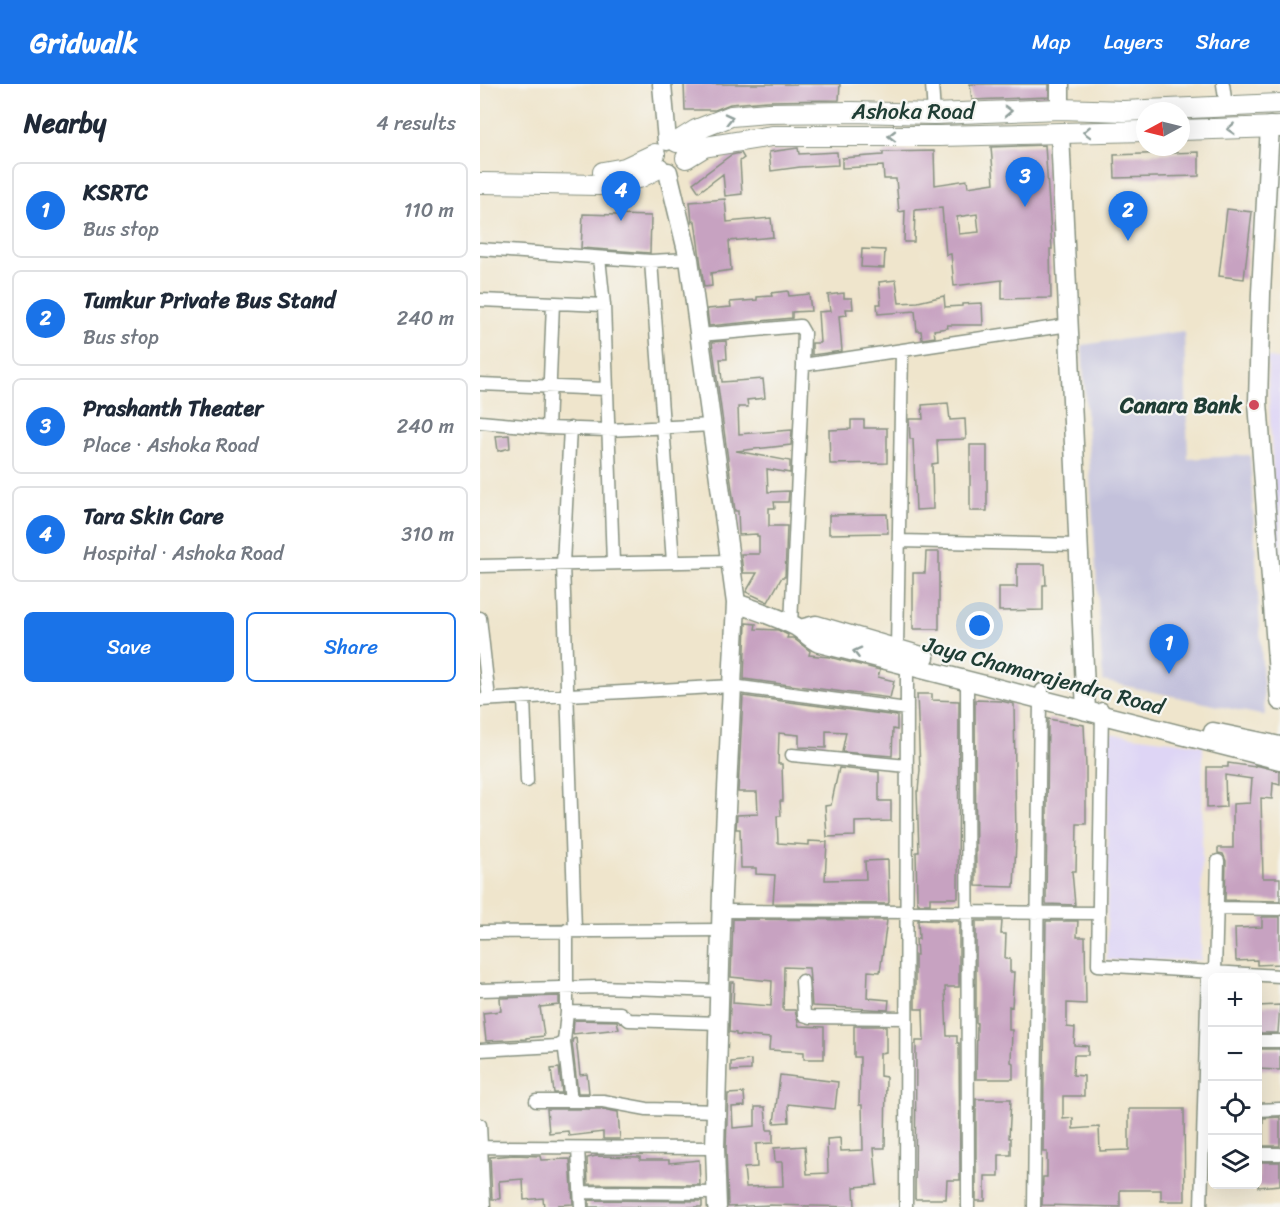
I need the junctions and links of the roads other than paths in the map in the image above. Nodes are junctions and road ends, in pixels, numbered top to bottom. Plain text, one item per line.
1 (662, 84) edge
2 (932, 84) edge
3 (1060, 84) edge
4 (1223, 84) edge
5 (1280, 104) edge
6 (1226, 106) junction
7 (1060, 109) junction
8 (933, 114) junction
9 (1275, 127) edge
10 (1190, 130) edge
11 (1136, 131) edge
12 (1060, 133) junction
13 (669, 156) junction
14 (480, 173) edge
15 (480, 183) edge
16 (480, 249) edge
17 (599, 258) junction
18 (689, 259) junction
19 (651, 261) junction
20 (480, 300) edge
21 (553, 303) junction
22 (604, 305) junction
23 (1069, 325) junction
24 (700, 335) junction
25 (902, 350) junction
26 (803, 365) junction
27 (480, 384) edge
28 (550, 387) junction
29 (607, 389) junction
30 (480, 422) edge
31 (713, 425) junction
32 (548, 428) junction
33 (570, 428) junction
34 (664, 428) junction
35 (608, 430) junction
36 (899, 541) junction
37 (1078, 544) junction
38 (732, 561) junction
39 (673, 562) junction
40 (613, 563) junction
41 (562, 564) junction
42 (480, 566) edge
43 (736, 603) junction
44 (480, 618) edge
45 (796, 627) junction
46 (903, 655) junction
47 (968, 680) junction
48 (732, 686) junction
49 (568, 694) junction
50 (1041, 695) junction
51 (524, 697) junction
52 (484, 700) edge
53 (1280, 701) edge
54 (907, 710) junction
55 (1094, 710) junction
56 (1280, 746) edge
57 (792, 755) dead end
58 (1280, 760) edge
59 (907, 766) junction
60 (527, 781) dead end
61 (1218, 861) dead end
62 (1217, 908) junction
63 (1280, 909) edge
64 (722, 910) junction
65 (906, 910) junction
66 (968, 911) junction
67 (1038, 912) junction
68 (1098, 914) junction
69 (571, 930) junction
70 (721, 930) junction
71 (480, 932) edge
72 (1211, 971) junction
73 (1280, 976) edge
74 (802, 981) dead end
75 (567, 988) junction
76 (480, 990) edge
77 (720, 991) junction
78 (567, 1012) junction
79 (906, 1018) junction
80 (719, 1023) junction
81 (1209, 1027) edge
82 (1262, 1041) edge
83 (1280, 1041) edge
84 (564, 1042) junction
85 (480, 1050) edge
86 (536, 1101) dead end
87 (571, 1101) junction
88 (1280, 1109) edge
89 (1262, 1110) edge
90 (717, 1111) junction
91 (1208, 1111) edge
92 (480, 1125) edge
93 (480, 1147) edge
94 (579, 1148) junction
95 (716, 1148) junction
96 (1262, 1154) edge
97 (1280, 1154) edge
98 (1207, 1155) edge
99 (581, 1192) junction
100 (717, 1200) edge
101 (484, 1207) edge
102 (581, 1207) edge
103 (906, 1207) edge
104 (968, 1207) edge
105 (1034, 1207) edge
106 (1201, 1207) edge

1 - 13 main road
2 - 8 street
3 - 7 main road
4 - 6 street
5 - 6 main road, Ashoka Road
6 - 7 main road, Ashoka Road
8 -> 7 main road, Ashoka Road
13 -> 8 main road, Ashoka Road
9 -> 10 main road
9 - 53 main road
11 -> 12 main road, Ashoka Road
12 -> 13 main road, Ashoka Road
12 - 23 main road
13 - 14 main road, Ashoka Road
13 - 15 main road, Ashoka Road
13 - 18 main road
16 - 17 street
17 - 19 street
17 - 22 street
18 - 19 street
18 - 24 main road
19 - 34 street
20 - 21 street
21 - 22 street
21 - 28 street
22 - 29 street
23 - 25 street
23 - 37 main road
24 - 26 street
24 - 31 main road
25 - 26 street
25 - 36 street
26 - 45 street
27 - 28 street
28 - 29 street
28 - 32 street
29 - 35 street
30 - 32 street
31 - 34 street
31 - 38 main road
32 - 33 street
33 - 35 street
33 - 41 street
34 - 35 street
34 - 39 street
35 - 40 street
36 - 37 street
36 - 46 street
37 - 55 main road
38 - 39 street
38 - 43 main road
39 - 40 street
40 - 41 street
41 - 42 street
41 - 49 street
43 - 45 main road, Jaya Chamarajendra Road
43 - 48 main road
44 - 52 street
45 - 46 main road, Jaya Chamarajendra Road
46 - 47 main road, Jaya Chamarajendra Road
46 - 50 main road, Jaya Chamarajendra Road
46 - 54 street
47 - 50 main road, Jaya Chamarajendra Road
47 - 66 street
48 - 49 street
48 - 54 street
48 - 64 main road
49 - 51 street
49 - 69 street
50 - 55 main road, Jaya Chamarajendra Road
50 - 67 street
51 - 52 street
51 - 60 street
54 - 59 street
55 - 56 main road, Jaya Chamarajendra Road
55 - 58 main road, Jaya Chamarajendra Road
55 - 68 street
57 - 59 street
59 - 65 street
61 - 62 street
62 - 63 street
62 - 72 street
64 - 65 street
64 - 70 main road
65 - 66 street
65 - 79 street
66 - 67 street
66 - 104 street
67 - 68 street
67 - 105 street
68 - 72 street
69 - 70 street
69 - 71 street
69 - 75 street
70 - 77 main road
72 - 73 street
72 - 81 street
74 - 79 street
75 - 76 street
75 - 77 street
75 - 78 street
77 - 80 main road
78 - 80 street
78 - 84 street
79 - 103 street
80 - 90 main road
82 - 83 street
84 - 85 street
84 - 87 street
86 - 87 street
87 - 90 street
88 - 89 street
90 - 95 main road
91 - 98 street
92 - 93 street
93 - 94 street
93 - 101 street
94 - 95 street
94 - 99 street
95 - 100 main road
96 - 97 street
98 - 106 street
99 - 100 street
99 - 102 street

